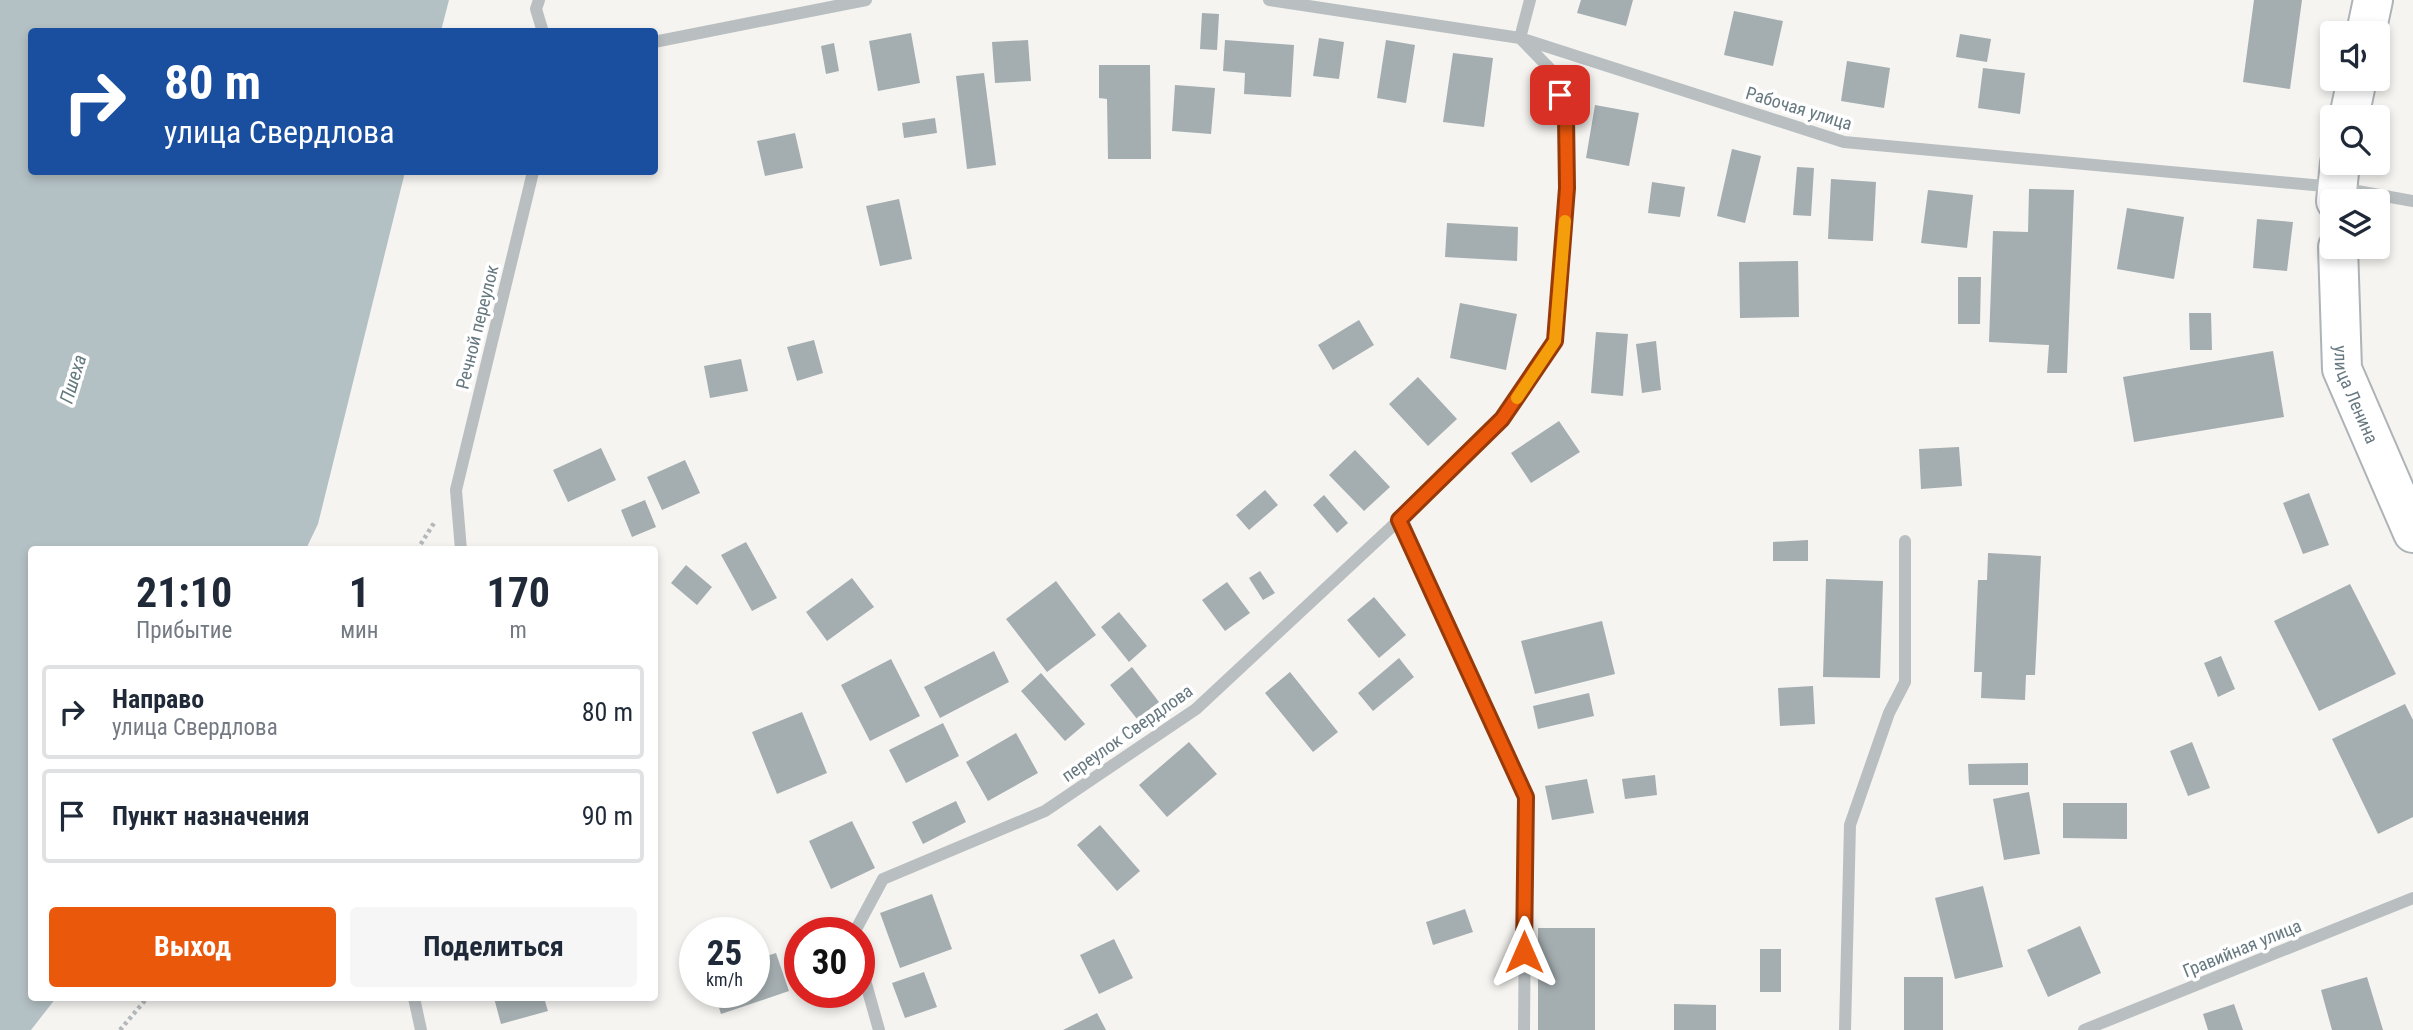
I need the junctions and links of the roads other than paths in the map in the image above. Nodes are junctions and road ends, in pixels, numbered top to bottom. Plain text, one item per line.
1 (539, 0) edge
2 (866, 0) edge
3 (1269, 0) edge
4 (1530, 0) edge
5 (2373, 0) edge
6 (2369, 21) edge
7 (542, 28) edge
8 (1520, 38) junction
9 (658, 41) edge
10 (532, 175) edge
11 (2337, 184) edge
12 (2413, 201) edge
13 (2338, 259) edge
14 (1399, 520) junction
15 (2413, 533) edge
16 (1905, 541) dead end
17 (461, 546) edge
18 (2413, 898) edge
19 (863, 917) edge
20 (415, 1001) edge
21 (872, 1008) edge
22 (421, 1030) edge
23 (878, 1030) edge
24 (1524, 1030) edge
25 (1844, 1030) edge
26 (2084, 1030) edge

1 - 7 street
2 - 9 street
3 - 8 street, Рабочая улица
4 - 8 street
5 - 6 main road
8 - 11 street, Рабочая улица
8 - 14 street, переулок Свердлова
10 - 17 street, Речной переулок
11 - 12 street, Рабочая улица
13 - 15 main road, улица Ленина
14 - 19 street, переулок Свердлова
14 - 24 street
16 - 25 street
18 - 26 street, Гравийная улица
20 - 22 street
21 - 23 street

